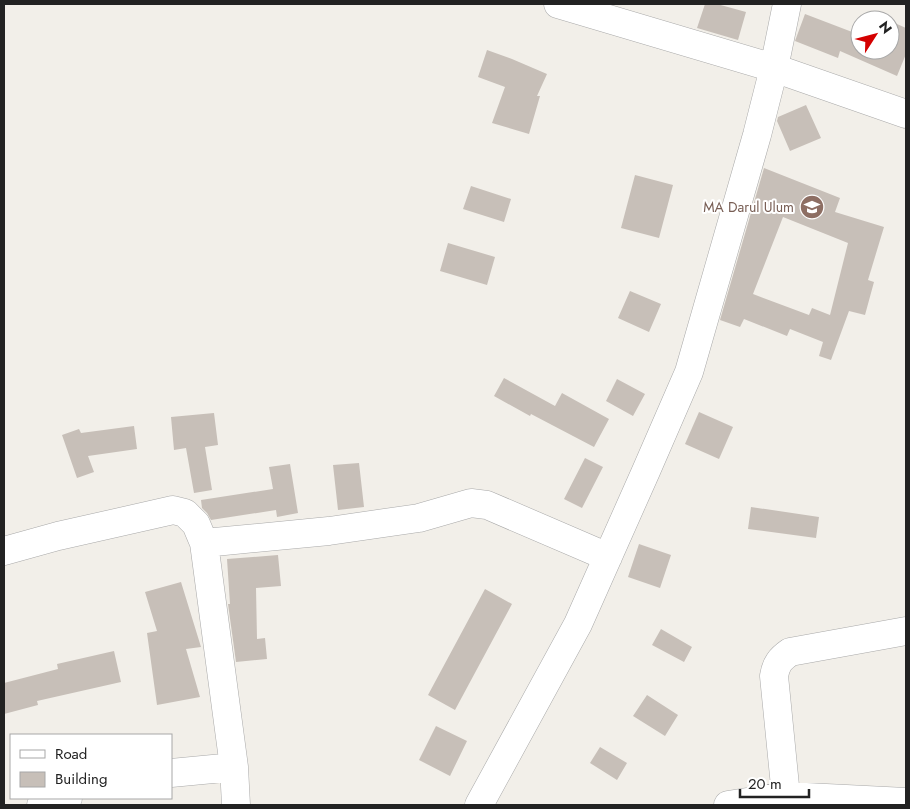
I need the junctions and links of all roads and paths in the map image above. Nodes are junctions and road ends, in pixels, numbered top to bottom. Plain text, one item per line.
1 (558, 4) edge
2 (787, 4) edge
3 (774, 68) junction
4 (906, 114) edge
5 (204, 543) junction
6 (4, 552) edge
7 (608, 557) junction
8 (906, 631) edge
9 (234, 767) junction
10 (172, 774) edge
11 (786, 796) junction
12 (64, 799) edge
13 (906, 802) edge
14 (41, 805) edge
15 (236, 805) edge
16 (479, 805) edge
17 (728, 805) edge

1 - 3 street
2 - 3 street
3 - 4 street
3 - 7 street
5 - 6 street
5 - 7 street
5 - 9 street
7 - 16 street
8 - 11 street
9 - 10 street
9 - 15 street
11 - 13 street
11 - 17 street
12 - 14 street

